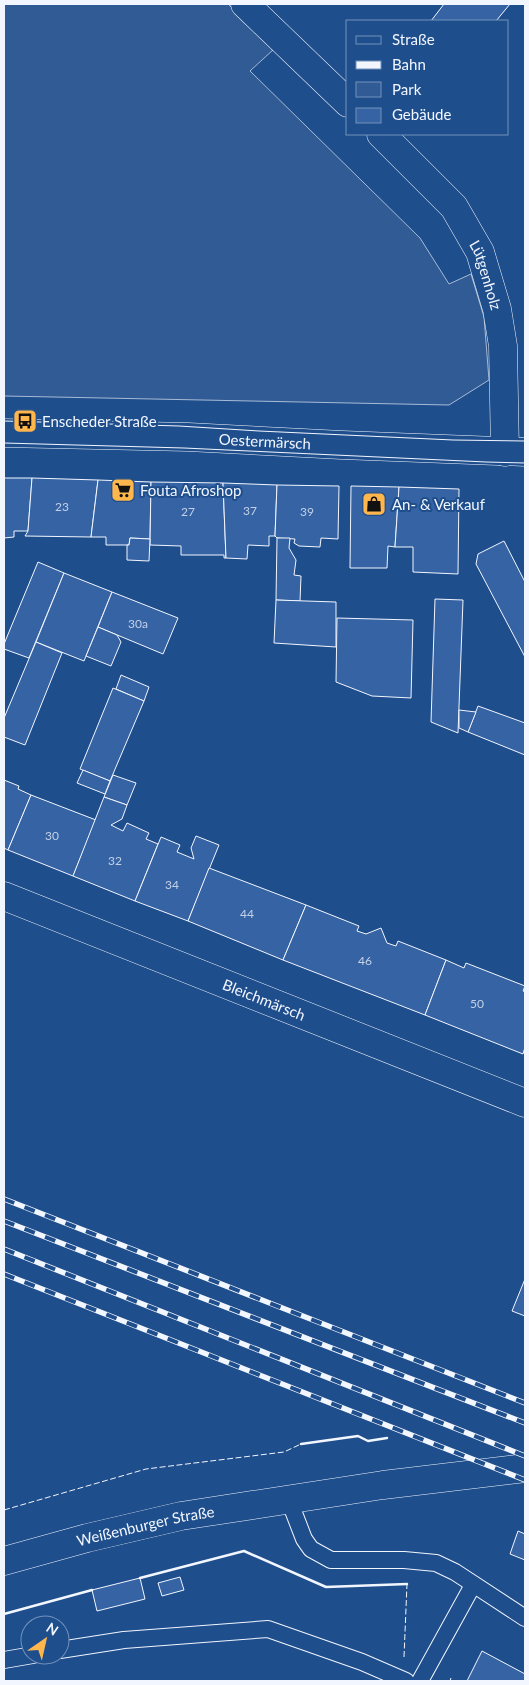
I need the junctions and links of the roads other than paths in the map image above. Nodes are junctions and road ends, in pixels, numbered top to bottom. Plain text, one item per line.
1 (245, 4) edge
2 (346, 101) edge
3 (382, 135) edge
4 (4, 434) edge
5 (515, 452) edge
6 (4, 896) edge
7 (525, 1103) edge
8 (525, 1468) edge
9 (289, 1500) junction
10 (4, 1561) edge
11 (473, 1585) junction
12 (525, 1618) edge
13 (70, 1648) edge
14 (20, 1657) edge
15 (4, 1660) edge
16 (406, 1681) edge
17 (420, 1681) edge

1 - 2 street
3 - 5 street, Lütgenholz
4 - 5 street, Oestermärsch
6 - 7 street, Bleichmärsch
8 - 9 street, Weißenburger Straße
9 - 10 street, Weißenburger Straße
9 - 11 lane
11 - 12 lane
11 - 17 lane
13 - 16 lane
14 - 15 lane

